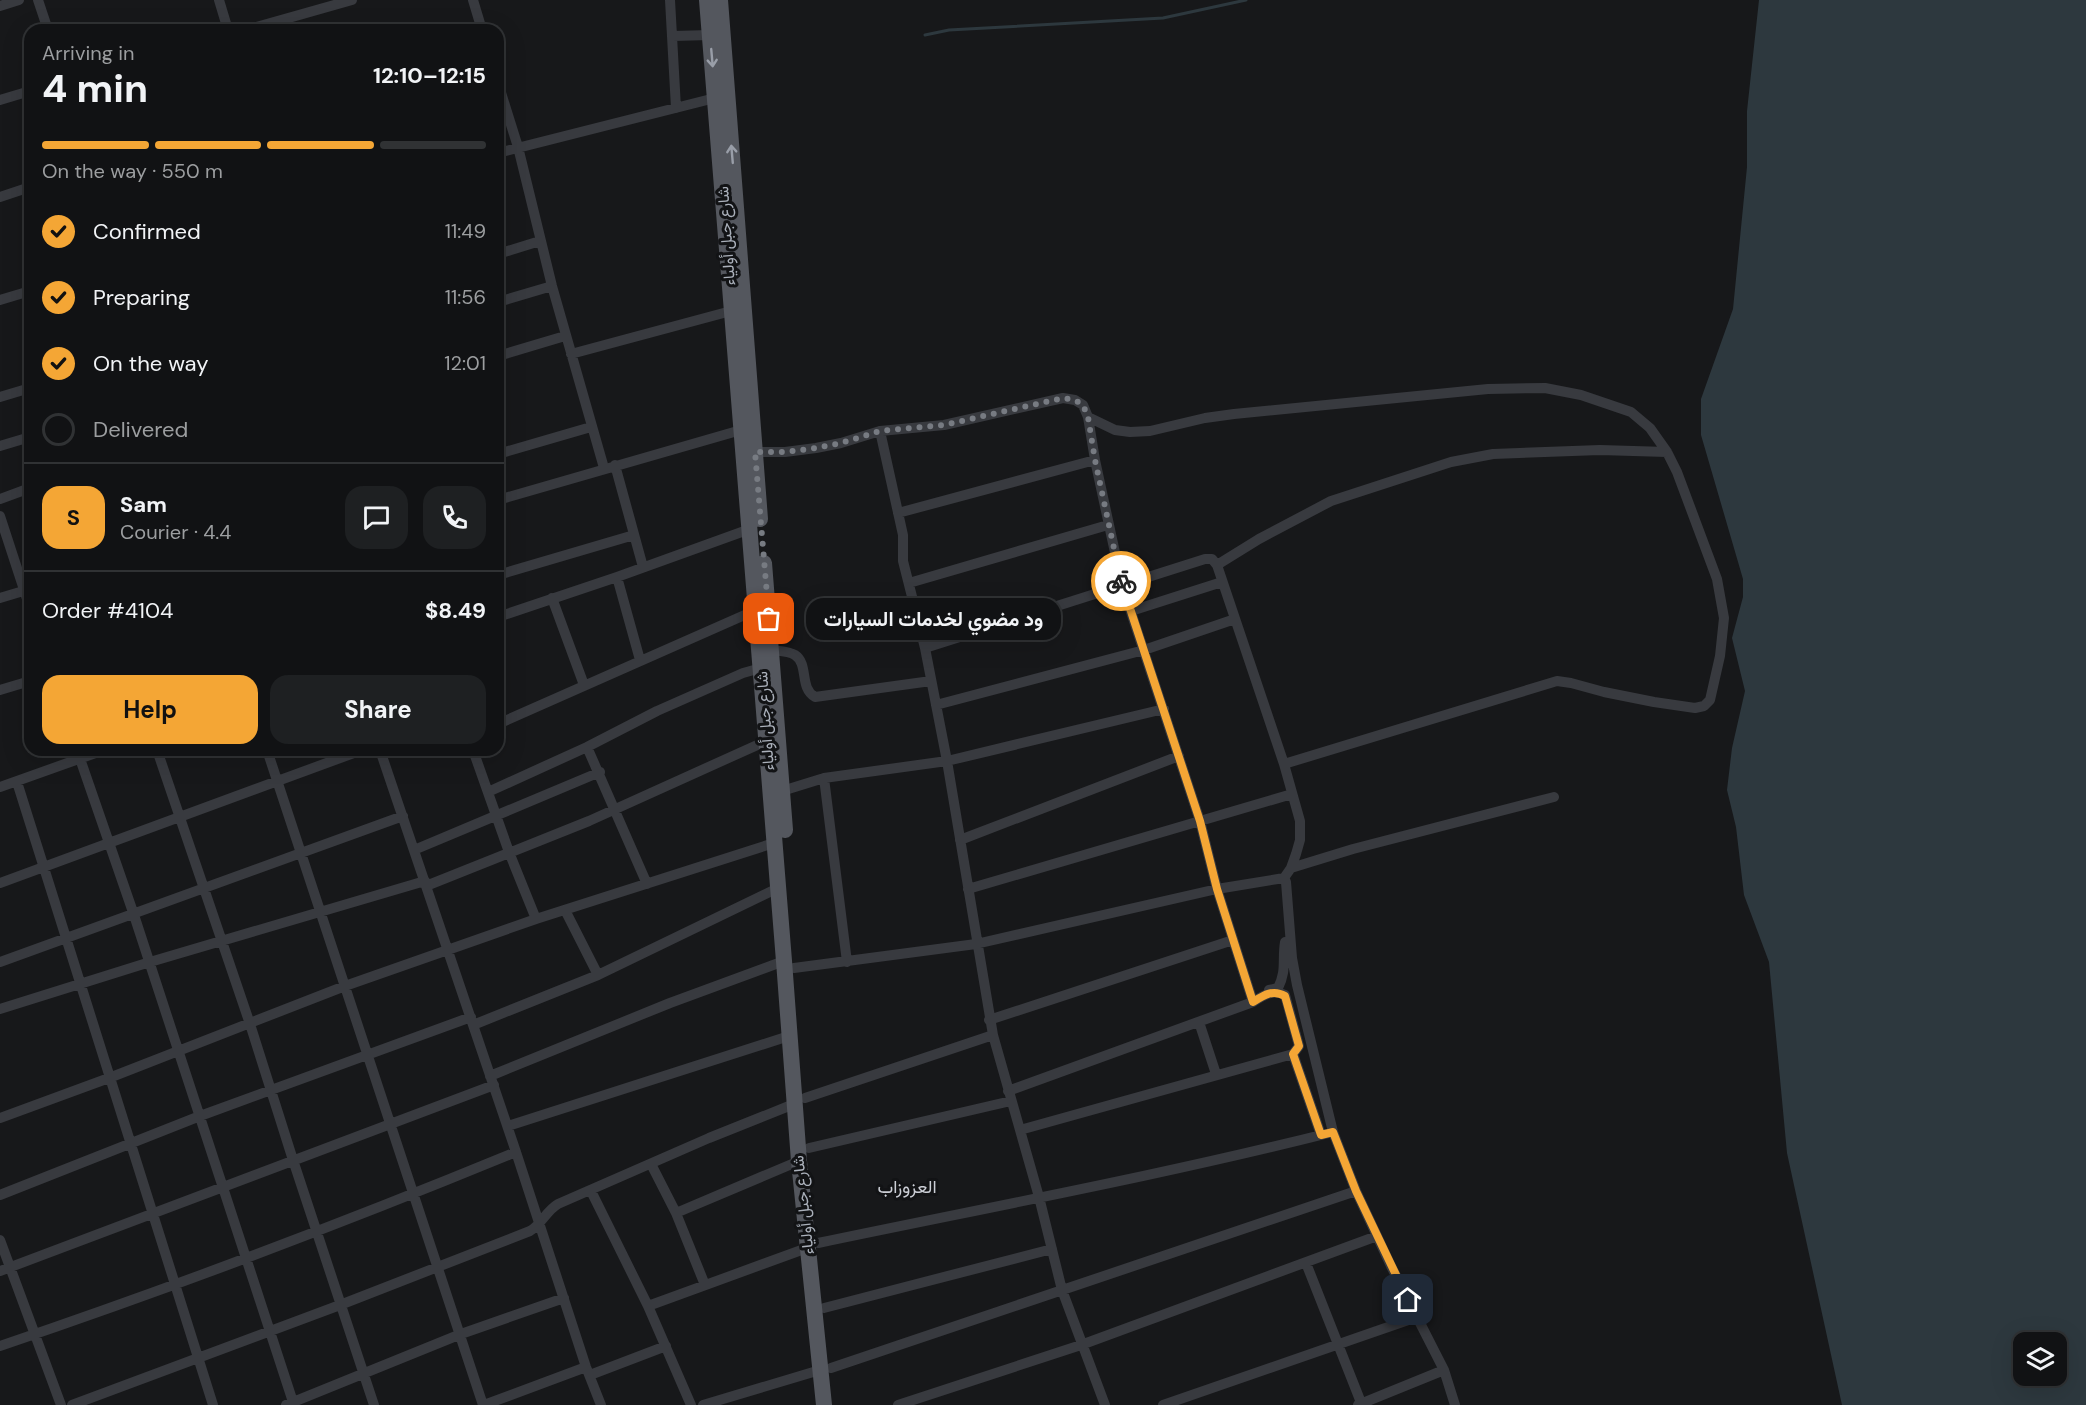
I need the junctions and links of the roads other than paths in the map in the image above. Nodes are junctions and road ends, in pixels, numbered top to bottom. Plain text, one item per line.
1 (19, 0) edge
2 (38, 0) edge
3 (219, 0) edge
4 (352, 0) edge
5 (473, 0) edge
6 (670, 0) edge
7 (707, 0) edge
8 (720, 0) edge
9 (0, 6) edge
10 (46, 24) edge
11 (226, 24) edge
12 (267, 24) edge
13 (480, 24) edge
14 (710, 35) junction
15 (673, 36) junction
16 (24, 93) edge
17 (715, 98) junction
18 (0, 100) edge
19 (504, 102) edge
20 (676, 108) junction
21 (518, 147) junction
22 (504, 151) edge
23 (24, 189) edge
24 (0, 197) edge
25 (540, 241) junction
26 (504, 252) edge
27 (552, 286) junction
28 (24, 293) edge
29 (0, 300) edge
30 (504, 300) edge
31 (731, 311) junction
32 (565, 336) junction
33 (504, 354) edge
34 (571, 354) junction
35 (24, 390) edge
36 (0, 397) edge
37 (1088, 417) junction
38 (591, 427) junction
39 (741, 430) junction
40 (880, 431) junction
41 (24, 439) edge
42 (0, 446) edge
43 (504, 452) edge
44 (755, 452) junction
45 (1667, 452) junction
46 (1095, 460) junction
47 (609, 467) junction
48 (24, 490) edge
49 (504, 498) edge
50 (0, 499) edge
51 (898, 513) junction
52 (0, 516) edge
53 (1108, 525) junction
54 (750, 529) junction
55 (634, 535) junction
56 (1217, 565) junction
57 (643, 567) junction
58 (504, 573) edge
59 (617, 577) junction
60 (24, 582) edge
61 (1222, 582) junction
62 (909, 583) junction
63 (1122, 585) junction
64 (24, 591) edge
65 (0, 598) edge
66 (552, 598) junction
67 (756, 610) junction
68 (1131, 611) junction
69 (504, 615) edge
70 (1235, 619) junction
71 (925, 648) junction
72 (771, 650) junction
73 (1144, 650) junction
74 (640, 660) junction
75 (761, 668) junction
76 (931, 681) junction
77 (24, 683) edge
78 (584, 685) junction
79 (0, 690) edge
80 (936, 705) junction
81 (1164, 709) junction
82 (504, 721) edge
83 (766, 741) junction
84 (587, 747) junction
85 (74, 756) edge
86 (80, 756) edge
87 (159, 756) edge
88 (269, 756) edge
89 (346, 756) edge
90 (382, 756) edge
91 (475, 756) edge
92 (1179, 756) junction
93 (947, 761) junction
94 (1284, 764) junction
95 (600, 772) junction
96 (824, 778) junction
97 (16, 782) junction
98 (278, 782) junction
99 (0, 787) edge
100 (782, 791) junction
101 (488, 792) junction
102 (1292, 794) junction
103 (1554, 797) dead end
104 (615, 809) junction
105 (179, 816) junction
106 (403, 816) junction
107 (496, 816) junction
108 (1200, 821) junction
109 (960, 840) junction
110 (774, 843) junction
111 (110, 844) junction
112 (414, 850) junction
113 (301, 852) junction
114 (509, 852) junction
115 (43, 866) junction
116 (1291, 868) junction
117 (1284, 878) junction
118 (0, 883) edge
119 (426, 884) junction
120 (648, 884) junction
121 (203, 887) junction
122 (778, 888) junction
123 (968, 889) junction
124 (1217, 889) junction
125 (565, 910) junction
126 (785, 910) junction
127 (321, 911) junction
128 (134, 915) junction
129 (536, 919) junction
130 (1288, 921) junction
131 (65, 939) junction
132 (1233, 940) junction
133 (221, 941) junction
134 (976, 944) junction
135 (448, 951) junction
136 (0, 962) edge
137 (150, 962) junction
138 (847, 962) junction
139 (789, 965) junction
140 (598, 975) junction
141 (80, 983) junction
142 (345, 986) junction
143 (1253, 1000) junction
144 (0, 1010) edge
145 (989, 1020) junction
146 (472, 1021) junction
147 (1199, 1022) junction
148 (250, 1024) junction
149 (993, 1035) junction
150 (789, 1036) junction
151 (179, 1051) junction
152 (1293, 1054) junction
153 (370, 1055) junction
154 (1216, 1074) junction
155 (109, 1078) junction
156 (492, 1080) junction
157 (272, 1090) junction
158 (1010, 1096) junction
159 (800, 1101) junction
160 (200, 1116) junction
161 (0, 1118) edge
162 (390, 1123) junction
163 (507, 1126) junction
164 (1020, 1130) junction
165 (1333, 1132) junction
166 (1321, 1135) junction
167 (129, 1145) junction
168 (516, 1152) junction
169 (804, 1155) junction
170 (293, 1160) junction
171 (651, 1164) junction
172 (222, 1187) junction
173 (591, 1191) junction
174 (1356, 1191) junction
175 (415, 1194) junction
176 (0, 1195) edge
177 (1039, 1197) junction
178 (153, 1213) junction
179 (676, 1213) junction
180 (540, 1224) junction
181 (316, 1231) junction
182 (1377, 1236) junction
183 (0, 1240) edge
184 (813, 1246) junction
185 (1052, 1249) junction
186 (246, 1258) junction
187 (1306, 1263) junction
188 (439, 1266) junction
189 (5, 1269) edge
190 (174, 1285) junction
191 (705, 1285) junction
192 (1062, 1290) junction
193 (564, 1298) junction
194 (340, 1305) junction
195 (648, 1306) junction
196 (824, 1308) junction
197 (1417, 1317) junction
198 (269, 1330) junction
199 (35, 1334) junction
200 (461, 1334) junction
201 (1081, 1345) junction
202 (1338, 1345) junction
203 (0, 1346) edge
204 (666, 1346) junction
205 (199, 1358) junction
206 (826, 1369) junction
207 (1444, 1370) junction
208 (588, 1371) junction
209 (363, 1374) junction
210 (291, 1404) edge
211 (62, 1405) edge
212 (72, 1405) edge
213 (213, 1405) edge
214 (374, 1405) edge
215 (484, 1405) edge
216 (601, 1405) edge
217 (691, 1405) edge
218 (703, 1405) edge
219 (824, 1405) edge
220 (836, 1405) edge
221 (898, 1405) edge
222 (1105, 1405) edge
223 (1163, 1405) edge
224 (1361, 1405) edge
225 (1455, 1405) edge

1 - 9 street
2 - 10 street
3 - 11 street
4 - 12 street
5 - 13 street
6 - 15 street
7 - 14 main road, شارع جبل أولياء
44 -> 8 main road, شارع جبل أولياء
14 - 15 street
14 -> 17 main road, شارع جبل أولياء
15 - 20 street
16 - 18 street
17 - 20 street
17 - 31 main road, شارع جبل أولياء
19 - 21 street
20 - 21 street
21 - 22 street
21 - 25 street
23 - 24 street
25 - 26 street
25 - 27 street
27 - 30 street
27 - 32 street
28 - 29 street
31 - 34 street
31 - 39 main road, شارع جبل أولياء
32 - 33 street
32 - 34 street
34 - 38 street
35 - 36 street
37 - 40 street
37 - 45 street
37 - 46 street
38 - 43 street
38 - 47 street
39 - 47 street
39 - 54 main road, شارع جبل أولياء
40 - 44 street
40 - 51 street
41 - 42 street
44 - 72 main road, شارع جبل أولياء
45 - 56 street
45 - 94 street
46 - 51 street
46 - 53 street
47 - 49 street
47 - 55 street
48 - 50 street
51 - 62 street
52 - 60 street
53 - 62 street
53 - 63 street
54 - 57 street
54 - 67 main road, شارع جبل أولياء
55 - 57 street
55 - 58 street
56 - 61 street
56 - 63 street
57 - 59 street
59 - 66 street
59 - 74 street
61 - 68 street
61 - 70 street
62 - 71 street
63 - 68 street
63 - 71 street
64 - 65 street
66 - 69 street
66 - 78 street
67 - 74 street
67 - 75 main road, شارع جبل أولياء
68 - 73 street
70 - 73 street
70 - 94 street
71 - 76 street
72 - 76 street
72 - 100 main road, شارع جبل أولياء
73 - 80 street
73 - 81 street
74 - 78 street
75 - 83 main road, شارع جبل أولياء
75 - 84 street
76 - 80 street
77 - 79 street
78 - 82 street
80 - 93 street
81 - 92 street
81 - 93 street
83 - 104 street
83 - 110 main road, شارع جبل أولياء
84 - 95 street
84 - 101 street
85 - 97 street
86 - 111 street
87 - 105 street
88 - 98 street
89 - 98 street
90 - 106 street
91 - 101 street
92 - 108 street
92 - 109 street
93 - 96 street
93 - 109 street
94 - 102 street
95 - 104 street
95 - 107 street
96 - 100 street
96 - 138 street
97 - 99 street
97 - 115 street
98 - 105 street
98 - 113 street
100 - 126 main road, شارع جبل أولياء
101 - 107 street
102 - 108 street
102 - 116 street
103 - 116 street
104 - 114 street
104 - 120 street
105 - 111 street
105 - 121 street
106 - 112 street
106 - 113 street
107 - 112 street
107 - 114 street
108 - 123 street
108 - 124 street
109 - 123 street
110 - 120 street
110 - 122 main road, شارع جبل أولياء
111 - 115 street
111 - 128 street
112 - 119 street
113 - 121 street
113 - 127 street
114 - 119 street
114 - 129 street
115 - 118 street
115 - 131 street
116 - 117 street
117 - 124 street
117 - 130 street
119 - 127 street
119 - 135 street
120 - 125 street
121 - 128 street
121 - 133 street
122 - 126 main road, شارع جبل أولياء
122 - 140 street
123 - 134 street
124 - 132 street
124 - 134 street
125 - 129 street
125 - 140 street
126 - 139 main road, شارع جبل أولياء
127 - 133 street
127 - 142 street
128 - 131 street
128 - 137 street
129 - 135 street
130 - 143 street
130 - 165 street
131 - 136 street
131 - 141 street
132 - 143 street
132 - 145 street
133 - 137 street
133 - 148 street
134 - 138 street
134 - 145 street
135 - 142 street
135 - 146 street
137 - 141 street
137 - 151 street
138 - 139 street
139 - 150 main road, شارع جبل أولياء
139 - 156 street
139 - 159 main road, شارع جبل أولياء
140 - 146 street
141 - 144 street
141 - 155 street
142 - 148 street
142 - 153 street
143 - 147 street
143 - 152 street
145 - 149 street
146 - 153 street
146 - 156 street
147 - 154 street
147 - 158 street
148 - 151 street
148 - 157 street
149 - 158 street
149 - 159 street
150 - 159 main road, شارع جبل أولياء
150 - 163 street
151 - 155 street
151 - 160 street
152 - 154 street
152 - 166 street
153 - 157 street
153 - 162 street
154 - 164 street
155 - 161 street
155 - 167 street
156 - 162 street
156 - 163 street
157 - 160 street
157 - 170 street
158 - 164 street
158 - 169 street
159 - 169 main road, شارع جبل أولياء
159 - 171 street
160 - 167 street
160 - 172 street
162 - 170 street
162 - 175 street
163 - 168 street
164 - 177 street
165 - 166 street
165 - 174 street
166 - 177 street
167 - 176 street
167 - 178 street
168 - 175 street
168 - 180 street
169 - 179 street
169 - 184 main road, شارع جبل أولياء
170 - 172 street
170 - 181 street
171 - 173 street
171 - 179 street
172 - 178 street
172 - 186 street
173 - 180 street
173 - 195 street
174 - 182 street
174 - 192 street
175 - 181 street
175 - 188 street
177 - 184 street
177 - 185 street
178 - 189 street
178 - 190 street
179 - 191 street
180 - 188 street
180 - 193 street
181 - 186 street
181 - 194 street
182 - 187 street
182 - 197 street
183 - 189 street
184 - 191 street
184 - 196 main road, شارع جبل أولياء
184 - 206 main road, شارع جبل أولياء
185 - 192 street
185 - 196 street
186 - 190 street
186 - 198 street
187 - 201 street
187 - 202 street
188 - 194 street
188 - 200 street
189 - 199 street
190 - 199 street
190 - 205 street
191 - 195 street
192 - 201 street
192 - 206 street
193 - 200 street
193 - 208 street
194 - 198 street
194 - 209 street
195 - 204 street
196 - 206 main road, شارع جبل أولياء
197 - 202 street
197 - 207 street
198 - 205 street
198 - 210 street
199 - 203 street
199 - 211 street
200 - 209 street
200 - 215 street
201 - 221 street
201 - 222 street
202 - 223 street
202 - 224 street
204 - 208 street
204 - 217 street
205 - 212 street
205 - 213 street
206 - 218 street
206 - 219 main road, شارع جبل أولياء
206 - 220 main road, شارع جبل أولياء
207 - 224 street
207 - 225 street
208 - 215 street
208 - 216 street
209 - 210 street
209 - 214 street

